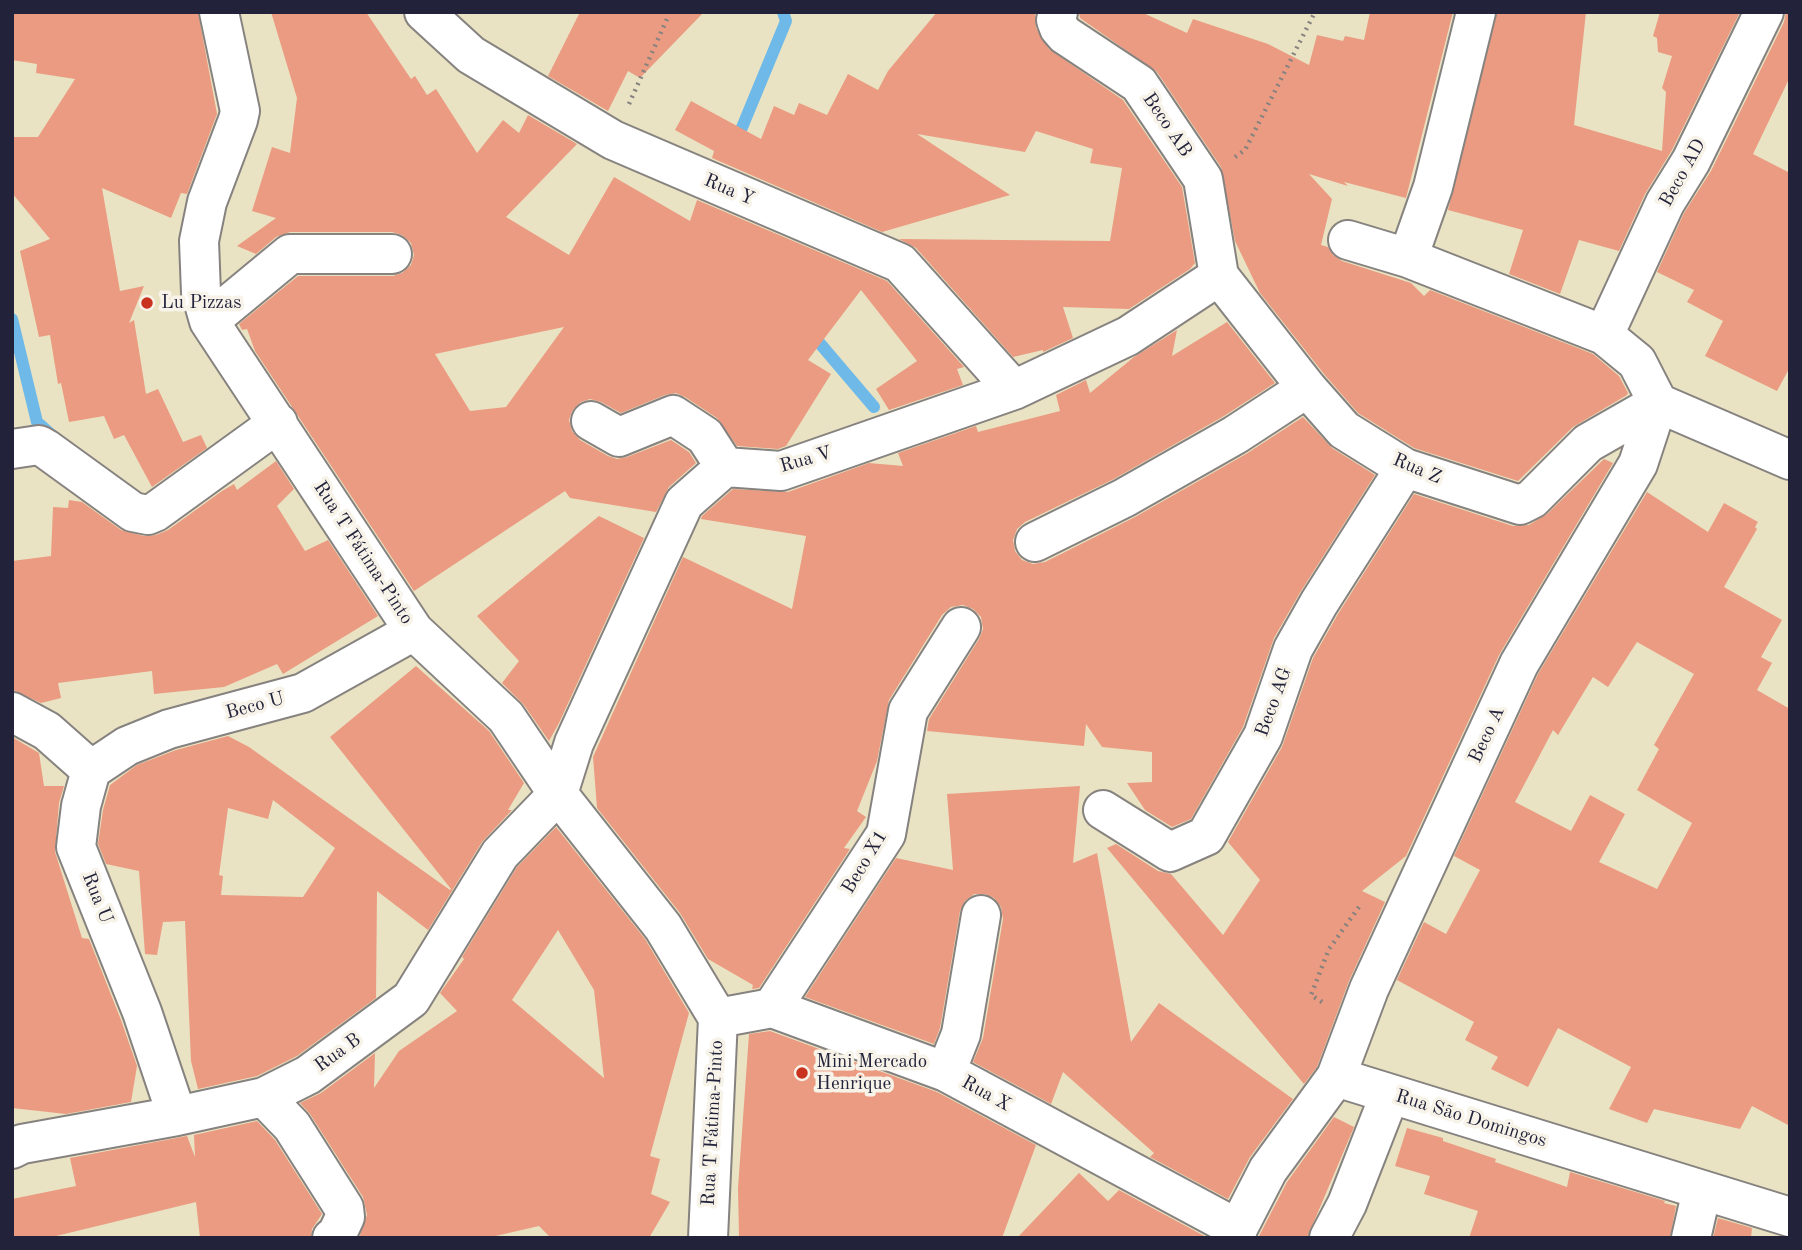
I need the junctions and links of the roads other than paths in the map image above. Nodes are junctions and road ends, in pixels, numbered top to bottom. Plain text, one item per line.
1 (219, 12) edge
2 (424, 12) edge
3 (1058, 12) edge
4 (1476, 12) edge
5 (1764, 12) edge
6 (1348, 240) dead end
7 (392, 254) dead end
8 (1408, 258) junction
9 (1219, 276) junction
10 (209, 321) junction
11 (1604, 335) junction
12 (1307, 388) junction
13 (1014, 390) junction
14 (1658, 403) junction
15 (590, 421) dead end
16 (278, 423) junction
17 (12, 449) edge
18 (1790, 460) edge
19 (725, 467) junction
20 (1405, 468) junction
21 (1035, 542) dead end
22 (961, 627) dead end
23 (414, 631) junction
24 (12, 712) edge
25 (30, 730) edge
26 (91, 770) junction
27 (558, 794) junction
28 (1103, 810) dead end
29 (981, 915) dead end
30 (772, 1008) junction
31 (718, 1018) junction
32 (946, 1072) junction
33 (1336, 1077) junction
34 (1390, 1094) junction
35 (264, 1097) junction
36 (177, 1116) junction
37 (16, 1144) edge
38 (1702, 1190) junction
39 (1790, 1217) edge
40 (1235, 1233) edge
41 (708, 1237) edge
42 (332, 1238) edge
43 (1329, 1238) edge
44 (1691, 1238) edge

1 - 10 street, Rua T Fátima-Pinto
2 - 13 street, Rua Y
3 - 9 street, Beco AB
4 - 8 street
5 - 11 street, Beco AD
6 - 8 street
7 - 10 street
8 - 11 street
9 - 12 street, Rua Z
9 - 13 street, Rua V
10 - 16 street, Rua T Fátima-Pinto
11 - 14 street
12 - 20 street, Rua Z
12 - 21 street
13 - 19 street, Rua V
14 - 18 street
14 - 20 street, Rua Z
14 - 33 street, Beco A
15 - 19 street
16 - 17 street
16 - 23 street, Rua T Fátima-Pinto
19 - 27 street
20 - 28 street, Beco AG
22 - 30 street, Beco X1
23 - 26 street, Beco U
23 - 27 street, Rua T Fátima-Pinto
24 - 25 street
25 - 26 street
26 - 36 street, Rua U
27 - 31 street, Rua T Fátima-Pinto
27 - 35 street, Rua B
29 - 32 street
30 - 31 street
30 - 32 street, Rua X
31 - 41 street, Rua T Fátima-Pinto
32 - 40 street, Rua X
33 - 34 street, Rua São Domingos
33 - 40 street
34 - 38 street, Rua São Domingos
34 - 43 street
35 - 36 street, Rua B
35 - 42 street
36 - 37 street, Rua B
38 - 39 street, Rua São Domingos
38 - 44 street

